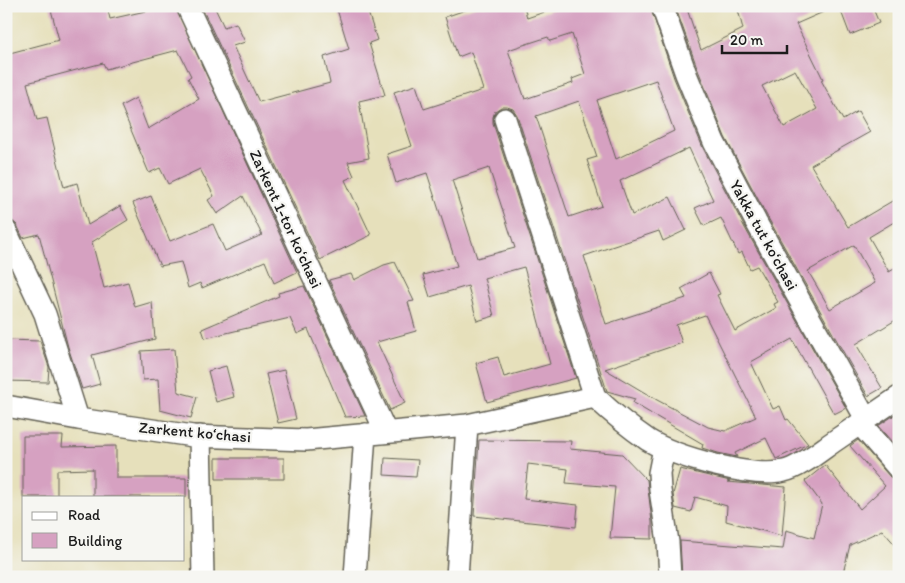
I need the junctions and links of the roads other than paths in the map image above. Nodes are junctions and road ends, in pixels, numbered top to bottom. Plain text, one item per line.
1 (186, 6) edge
2 (662, 6) edge
3 (505, 119) dead end
4 (6, 231) edge
5 (595, 397) junction
6 (899, 397) edge
7 (6, 406) edge
8 (78, 419) junction
9 (863, 422) junction
10 (467, 425) junction
11 (375, 433) junction
12 (200, 436) junction
13 (664, 448) junction
14 (899, 469) edge
15 (203, 577) edge
16 (355, 577) edge
17 (457, 577) edge
18 (670, 577) edge

1 - 11 street, Zarkent 1-tor koʻchasi
2 - 9 street, Yakka tut koʻchasi
3 - 5 street
4 - 8 street
5 - 10 street, Zarkent koʻchasi
5 - 13 street
6 - 9 street
7 - 8 street, Zarkent koʻchasi
8 - 12 street, Zarkent koʻchasi
9 - 13 street
9 - 14 street, Yakka tut koʻchasi
10 - 11 street, Zarkent koʻchasi
10 - 17 street
11 - 12 street, Zarkent koʻchasi
11 - 16 street
12 - 15 street
13 - 18 street

